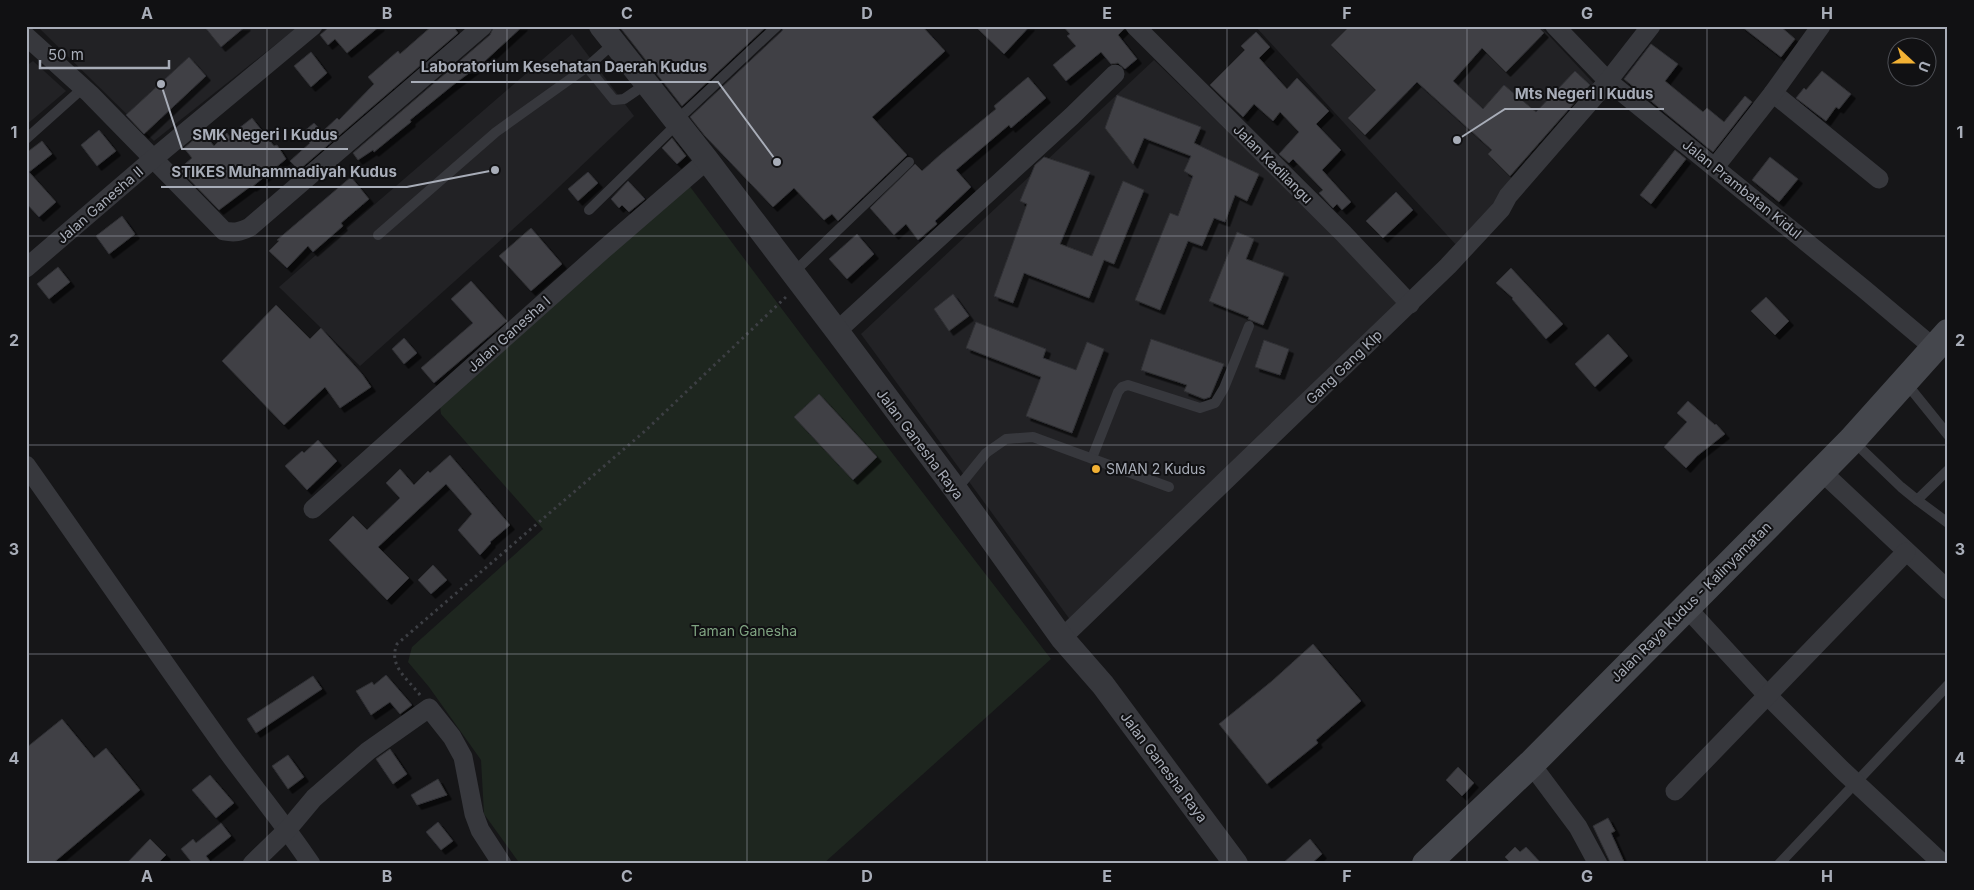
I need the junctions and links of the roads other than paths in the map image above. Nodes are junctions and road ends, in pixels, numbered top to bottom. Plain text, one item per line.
1 (313, 26) edge
2 (483, 26) edge
3 (777, 26) edge
4 (1136, 26) edge
5 (1555, 26) edge
6 (1650, 26) edge
7 (1821, 26) edge
8 (607, 35) edge
9 (26, 36) edge
10 (587, 67) junction
11 (1115, 74) dead end
12 (1608, 81) junction
13 (646, 84) junction
14 (83, 88) junction
15 (1773, 93) junction
16 (676, 123) junction
17 (26, 139) edge
18 (153, 159) junction
19 (707, 160) junction
20 (909, 162) dead end
21 (1715, 167) junction
22 (1879, 179) dead end
23 (588, 210) dead end
24 (378, 235) dead end
25 (26, 268) edge
26 (796, 279) junction
27 (1410, 304) junction
28 (1249, 326) dead end
29 (837, 331) junction
30 (1941, 341) edge
31 (1904, 381) junction
32 (1948, 435) edge
33 (1852, 440) junction
34 (1092, 458) junction
35 (26, 465) edge
36 (1820, 470) junction
37 (1948, 470) edge
38 (1169, 487) dead end
39 (956, 490) junction
40 (1917, 500) junction
41 (313, 509) dead end
42 (1948, 523) edge
43 (1906, 552) junction
44 (1948, 590) edge
45 (1686, 607) junction
46 (1062, 638) junction
47 (1948, 685) edge
48 (1767, 695) junction
49 (1531, 764) junction
50 (1856, 782) junction
51 (1675, 791) dead end
52 (288, 828) junction
53 (252, 864) edge
54 (312, 864) edge
55 (502, 864) edge
56 (1236, 864) edge
57 (1426, 864) edge
58 (1598, 864) edge
59 (1779, 864) edge
60 (1943, 864) edge

1 - 18 street, Jalan Ganesha II
2 - 18 street
3 - 16 lane
4 - 27 street, Jalan Kadilangu
5 - 12 street, Jalan Prambatan Kidul
6 - 12 street, Gang Gang Klp
7 - 15 street
8 - 10 lane
8 - 13 street, Jalan Ganesha Raya
9 - 14 street
10 - 13 lane
10 - 24 lane
11 - 29 street
12 - 21 street, Jalan Prambatan Kidul
12 - 27 street, Gang Gang Klp
13 - 16 street, Jalan Ganesha Raya
14 - 17 lane
14 - 18 street
15 - 21 street
15 - 22 street
16 - 19 street, Jalan Ganesha Raya
16 - 23 lane
18 - 25 street, Jalan Ganesha II
19 - 26 street, Jalan Ganesha Raya
19 - 41 street, Jalan Ganesha I
20 - 26 lane
21 - 30 street, Jalan Prambatan Kidul
26 - 29 street, Jalan Ganesha Raya
27 - 46 street, Gang Gang Klp
28 - 34 lane
29 - 39 street, Jalan Ganesha Raya
30 - 31 main road, Jalan Raya Kudus - Kalinyamatan
31 - 32 lane
31 - 33 main road, Jalan Raya Kudus - Kalinyamatan
33 - 36 main road, Jalan Raya Kudus - Kalinyamatan
33 - 40 lane
34 - 38 lane
34 - 39 lane
35 - 52 street
36 - 43 street
36 - 45 main road, Jalan Raya Kudus - Kalinyamatan
37 - 40 lane
39 - 46 street, Jalan Ganesha Raya
40 - 42 lane
43 - 44 street
43 - 48 street
45 - 48 street
45 - 49 main road, Jalan Raya Kudus - Kalinyamatan
46 - 56 street, Jalan Ganesha Raya
47 - 50 lane
48 - 50 street
48 - 51 street
49 - 57 main road, Jalan Raya Kudus - Kalinyamatan
49 - 58 street
50 - 59 lane
50 - 60 street
52 - 53 street
52 - 54 street
52 - 55 street

